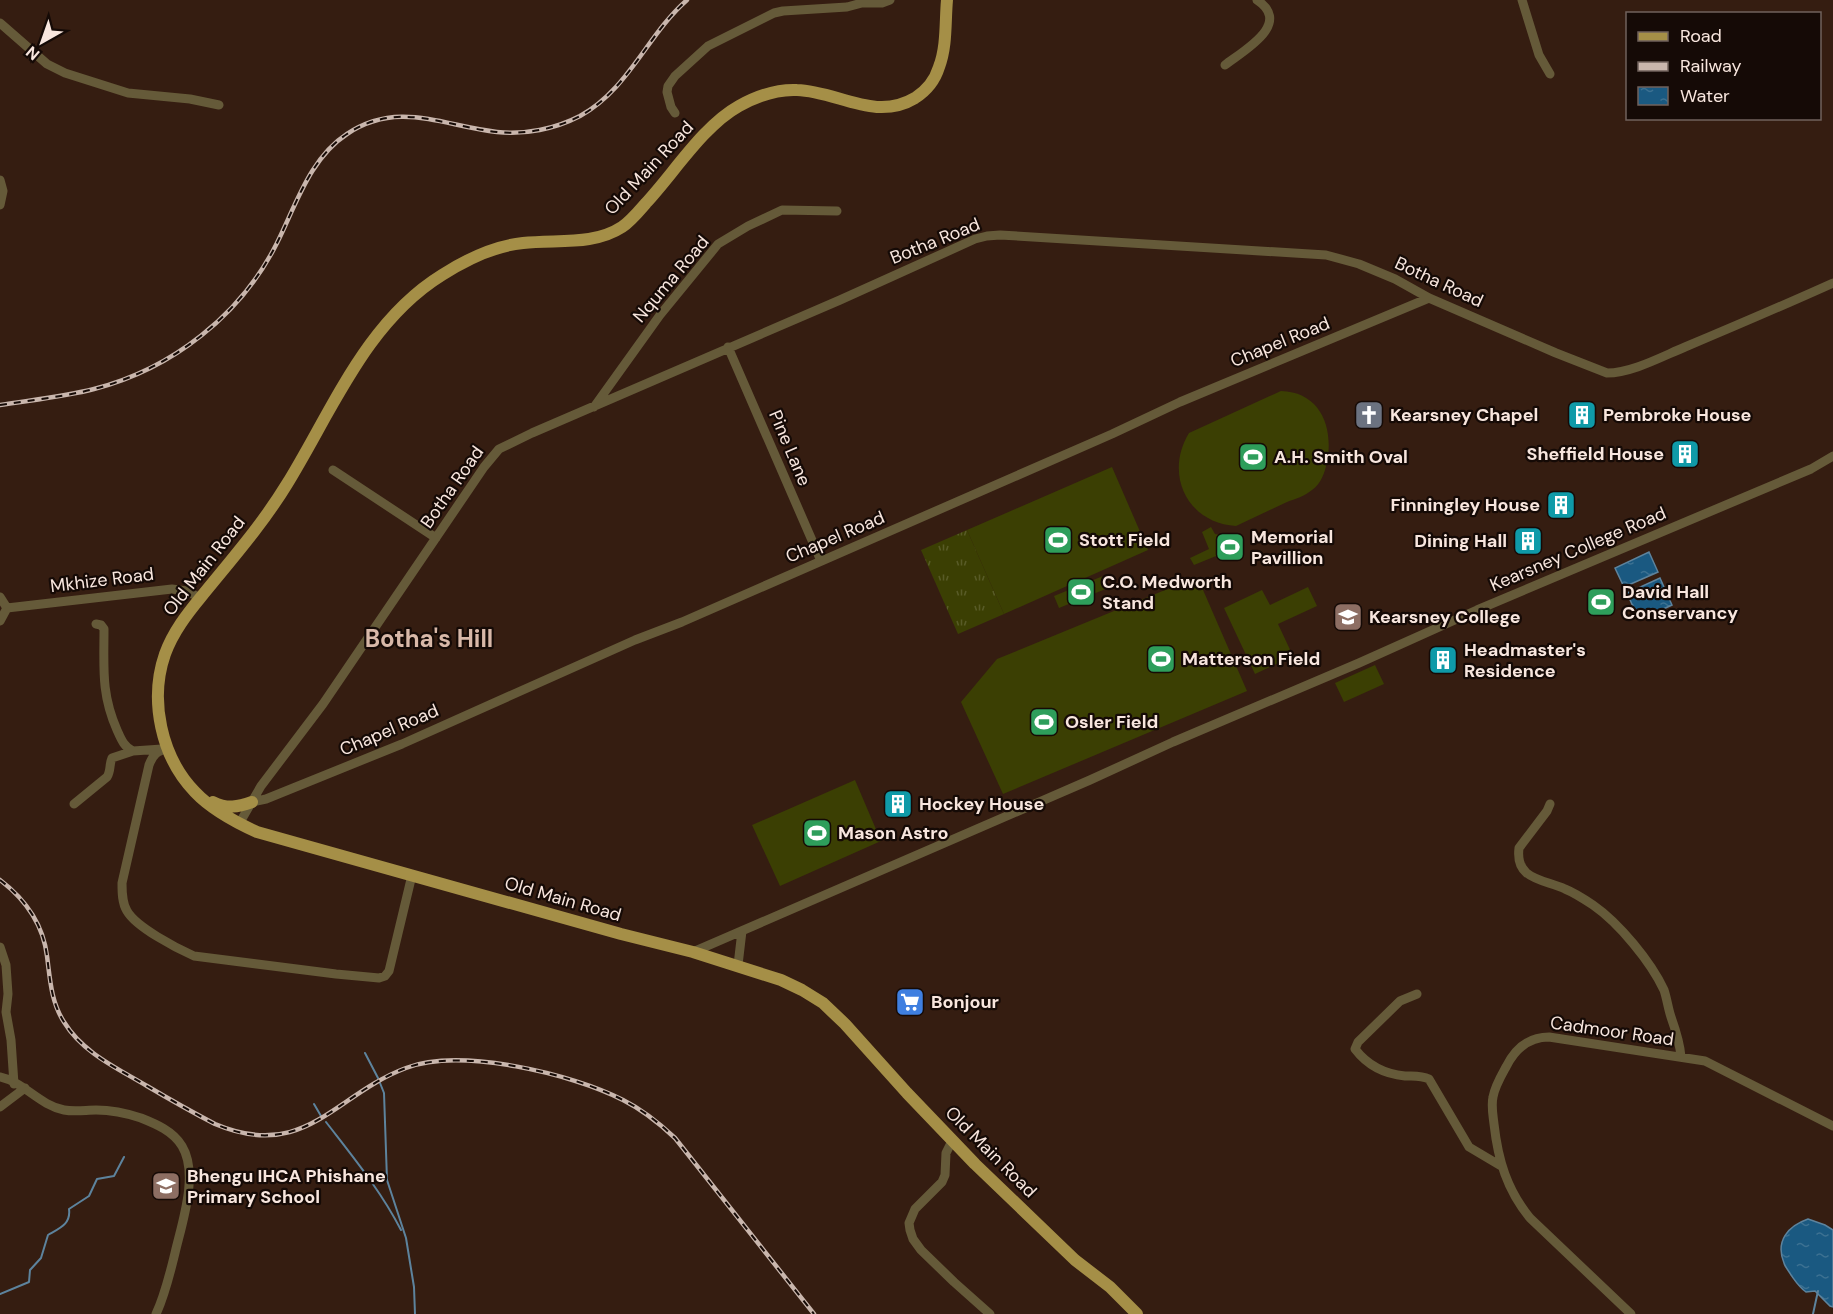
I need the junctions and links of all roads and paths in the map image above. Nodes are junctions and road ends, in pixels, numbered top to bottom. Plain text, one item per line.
1 (891, 0) edge
2 (947, 0) edge
3 (1257, 0) edge
4 (1522, 0) edge
5 (0, 23) edge
6 (1225, 64) dead end
7 (1550, 74) dead end
8 (219, 105) dead end
9 (675, 113) dead end
10 (0, 180) edge
11 (0, 205) edge
12 (837, 211) dead end
13 (1833, 283) edge
14 (1429, 298) junction
15 (728, 347) junction
16 (594, 407) junction
17 (1833, 456) edge
18 (333, 470) dead end
19 (436, 538) junction
20 (821, 561) junction
21 (0, 597) edge
22 (200, 598) junction
23 (7, 608) junction
24 (0, 621) edge
25 (96, 624) dead end
26 (168, 749) junction
27 (133, 751) junction
28 (196, 794) junction
29 (252, 802) junction
30 (74, 804) dead end
31 (1550, 804) dead end
32 (239, 824) junction
33 (412, 875) junction
34 (742, 931) junction
35 (0, 947) edge
36 (693, 952) junction
37 (738, 965) junction
38 (1416, 994) dead end
39 (1681, 1057) junction
40 (0, 1077) edge
41 (14, 1084) junction
42 (25, 1088) junction
43 (0, 1107) edge
44 (1833, 1126) edge
45 (952, 1141) junction
46 (1502, 1166) junction
47 (156, 1314) edge
48 (990, 1314) edge
49 (1137, 1314) edge
50 (1631, 1314) edge

1 - 9 street
2 - 22 main road, Old Main Road
3 - 6 street
4 - 7 street
5 - 8 street
10 - 11 street
12 - 16 street, Nquma Road
13 - 14 street, Botha Road
14 - 15 street, Botha Road
14 - 20 street, Chapel Road
15 - 16 street, Botha Road
15 - 20 street, Pine Lane
16 - 19 street, Botha Road
17 - 34 street, Kearsney College Road
18 - 19 street
19 - 29 street, Botha Road
20 - 29 street, Chapel Road
21 - 23 street
22 - 23 street, Mkhize Road
22 - 26 main road, Old Main Road
23 - 24 street
25 - 27 street
26 - 27 street
26 - 28 main road, Old Main Road
26 - 33 street
27 - 30 street
28 - 29 main road
28 - 32 main road, Old Main Road
29 - 32 street, Botha Road
31 - 39 street
32 - 33 main road, Old Main Road
33 - 36 main road, Old Main Road
34 - 36 street, Kearsney College Road
34 - 37 street
35 - 41 street
36 - 37 main road, Old Main Road
37 - 45 main road, Old Main Road
38 - 46 street
39 - 44 street, Cadmoor Road
39 - 46 street, Cadmoor Road
40 - 41 street
41 - 42 street
42 - 43 street
42 - 47 street
45 - 48 street
45 - 49 main road, Old Main Road
46 - 50 street, Cadmoor Road

